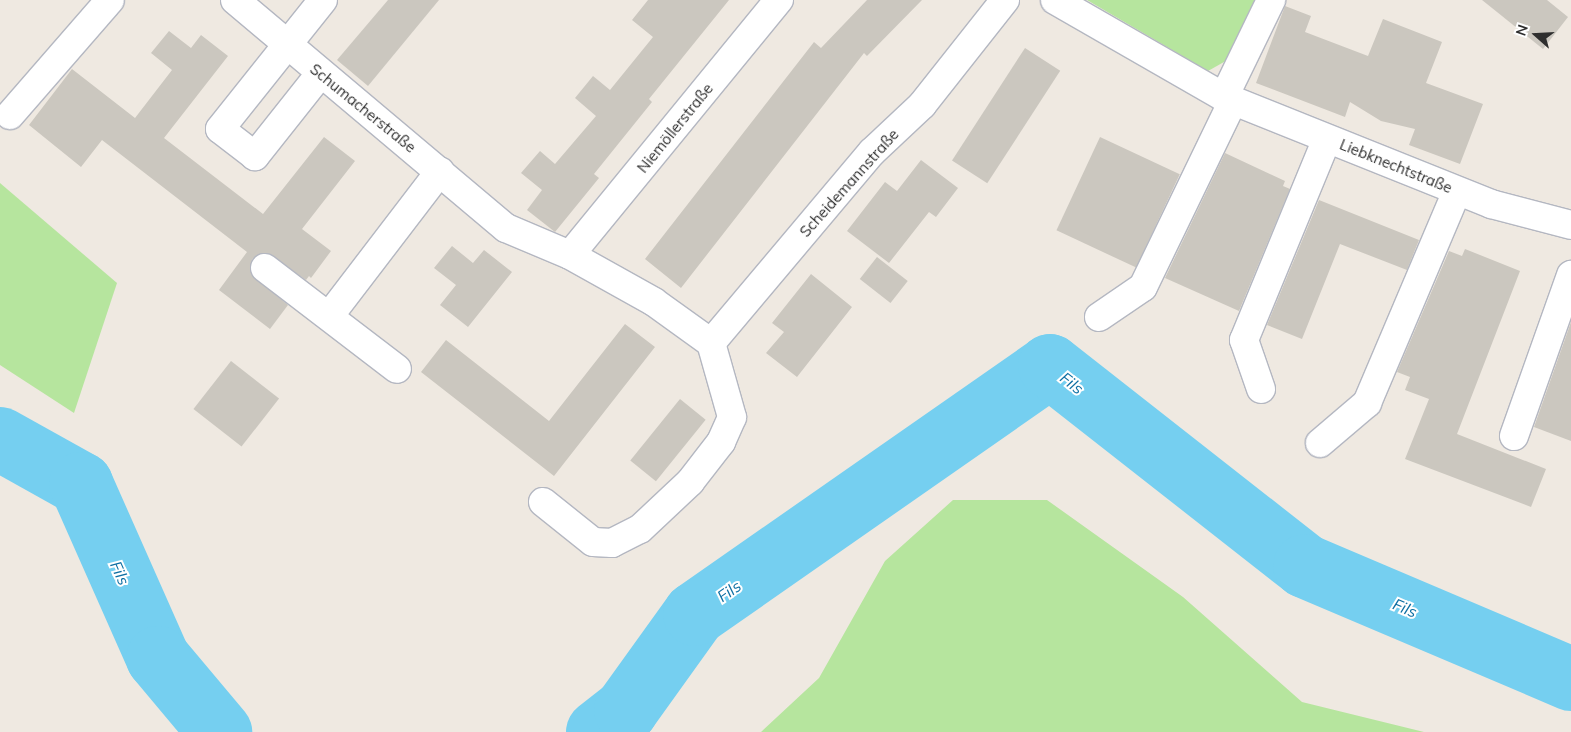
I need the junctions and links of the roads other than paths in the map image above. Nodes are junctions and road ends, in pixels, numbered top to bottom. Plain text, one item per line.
1 (110, 0) edge
2 (235, 0) edge
3 (323, 0) edge
4 (780, 0) edge
5 (1005, 0) edge
6 (1055, 0) edge
7 (1271, 0) edge
8 (286, 46) junction
9 (320, 74) junction
10 (1228, 99) junction
11 (10, 115) dead end
12 (1327, 139) junction
13 (440, 171) junction
14 (1457, 191) junction
15 (1571, 225) edge
16 (570, 255) junction
17 (265, 268) dead end
18 (1571, 275) edge
19 (330, 315) junction
20 (1099, 317) dead end
21 (710, 343) junction
22 (397, 369) dead end
23 (1261, 389) dead end
24 (1514, 436) dead end
25 (1320, 443) dead end
26 (543, 502) dead end

1 - 11 street
2 - 8 street, Schumacherstraße
3 - 8 street
4 - 16 street, Niemöllerstraße
5 - 21 street, Scheidemannstraße
6 - 10 street, Liebknechtstraße
7 - 10 street
8 - 9 street, Schumacherstraße
8 - 9 street
9 - 13 street, Schumacherstraße
10 - 12 street, Liebknechtstraße
10 - 20 street
12 - 14 street, Liebknechtstraße
12 - 23 street
13 - 16 street
13 - 19 street
14 - 15 street, Liebknechtstraße
14 - 25 street
16 - 21 street
17 - 19 street
18 - 24 street
19 - 22 street
21 - 26 street

